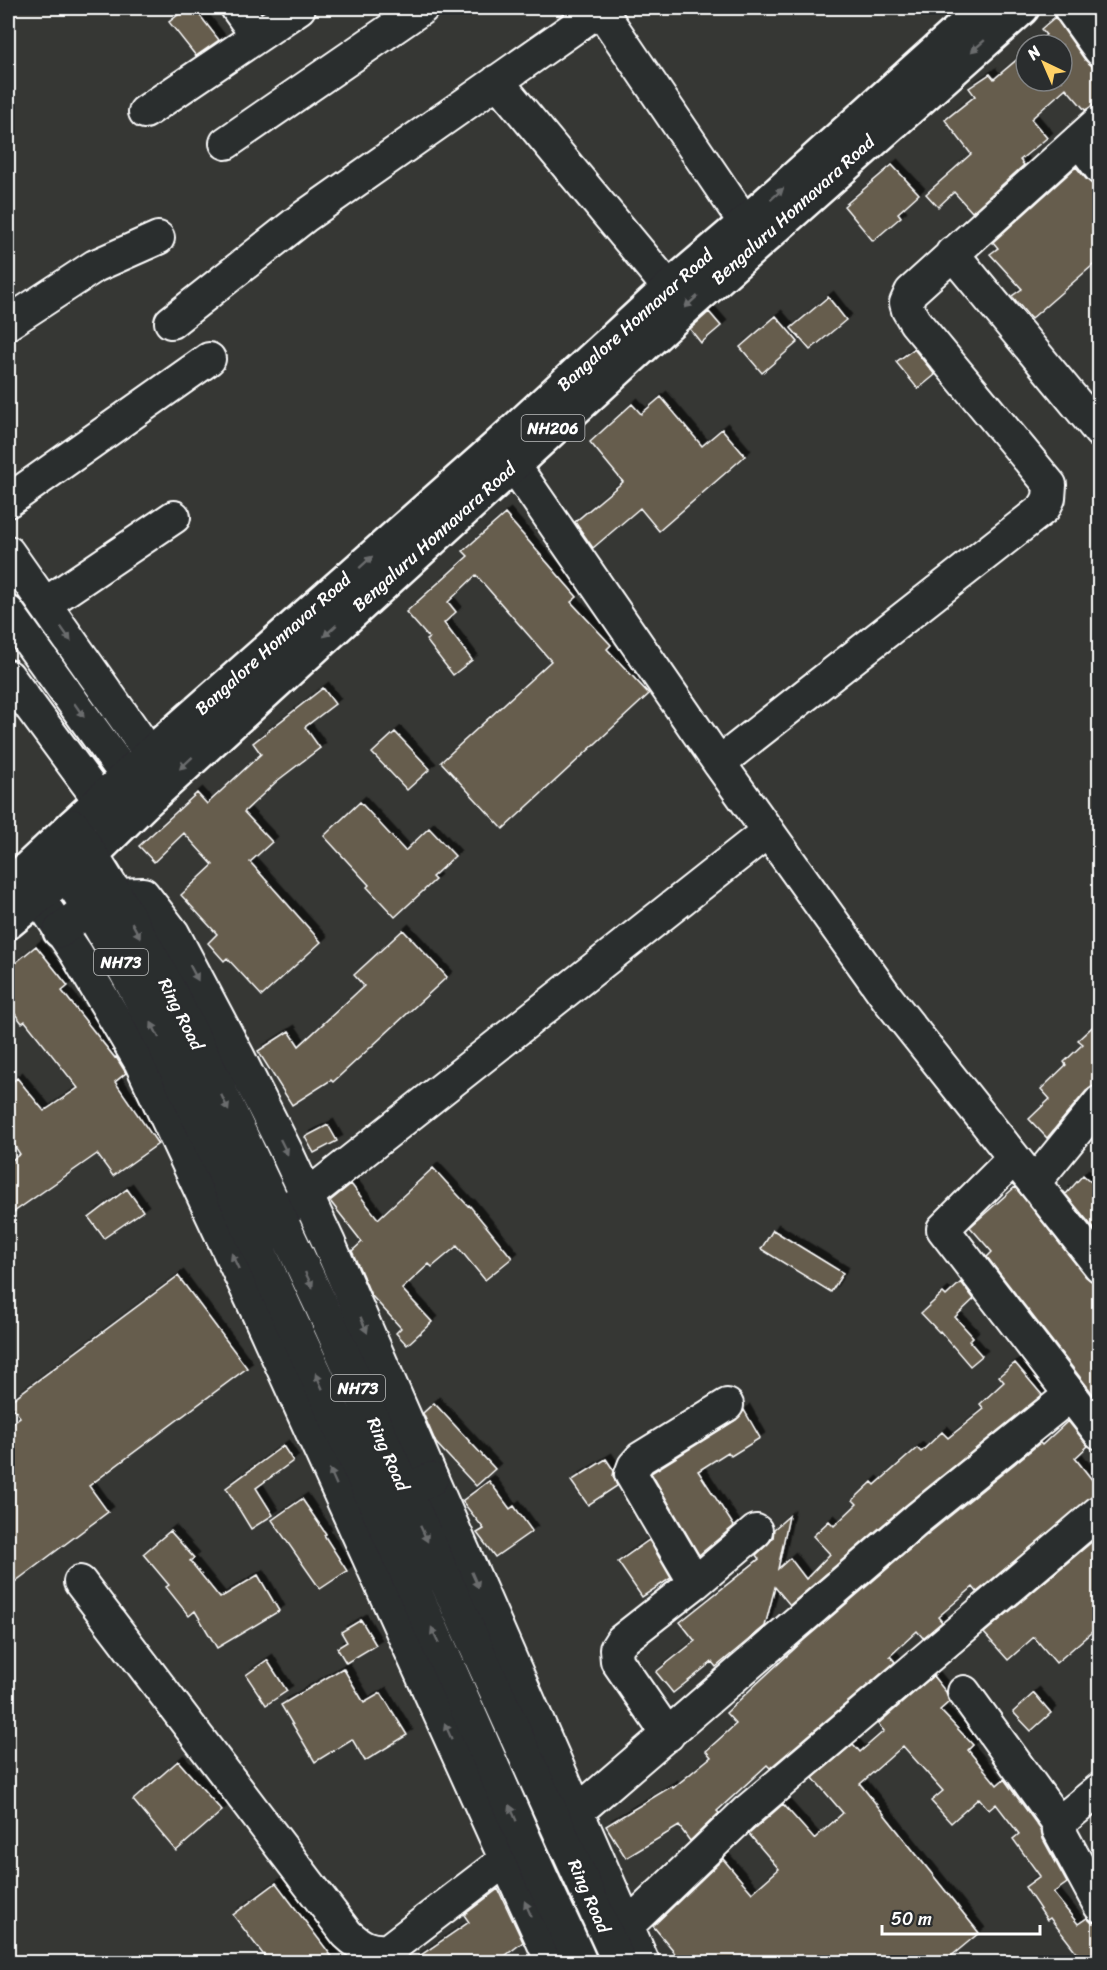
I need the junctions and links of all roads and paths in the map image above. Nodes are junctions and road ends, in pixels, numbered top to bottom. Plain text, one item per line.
1 (237, 8) edge
2 (299, 8) edge
3 (422, 8) edge
4 (601, 8) edge
5 (984, 8) edge
6 (1022, 8) edge
7 (1070, 8) edge
8 (257, 36) junction
9 (1100, 50) edge
10 (497, 81) junction
11 (145, 112) dead end
12 (1089, 131) edge
13 (226, 143) dead end
14 (1100, 168) edge
15 (745, 223) junction
16 (158, 238) dead end
17 (952, 253) junction
18 (669, 288) junction
19 (171, 322) dead end
20 (8, 323) edge
21 (208, 359) dead end
22 (1100, 432) edge
23 (513, 464) junction
24 (8, 501) edge
25 (174, 517) dead end
26 (8, 552) edge
27 (45, 604) junction
28 (8, 612) edge
29 (8, 676) edge
30 (150, 754) junction
31 (720, 763) junction
32 (136, 789) junction
33 (110, 814) junction
34 (73, 826) joint
35 (768, 831) junction
36 (69, 859) junction
37 (8, 887) edge
38 (38, 897) junction
39 (103, 901) junction
40 (8, 922) edge
41 (60, 931) junction
42 (1097, 1112) edge
43 (194, 1141) junction
44 (1014, 1158) junction
45 (1034, 1183) junction
46 (307, 1196) junction
47 (278, 1215) junction
48 (1100, 1266) edge
49 (1069, 1396) junction
50 (727, 1405) dead end
51 (1100, 1433) edge
52 (418, 1485) junction
53 (1100, 1511) edge
54 (756, 1532) dead end
55 (80, 1582) dead end
56 (695, 1583) junction
57 (964, 1692) dead end
58 (668, 1735) junction
59 (1100, 1789) edge
60 (577, 1812) junction
61 (1060, 1825) junction
62 (581, 1850) junction
63 (516, 1851) junction
64 (1100, 1906) edge
65 (627, 1926) junction
66 (552, 1962) edge
67 (580, 1962) edge
68 (619, 1962) edge
69 (643, 1962) edge

1 - 8 street
2 - 8 street
3 - 13 street
4 - 10 street
4 - 15 street
15 -> 5 main road, Bangalore Honnavar Road / NH206
6 -> 23 main road, Bengaluru Honnavara Road / NH206
7 - 9 street
8 - 11 street
10 - 18 street
10 - 19 street
12 - 14 street
12 - 17 street
15 - 18 main road, Bangalore Honnavar Road / NH206
16 - 20 street
17 - 22 street
17 - 31 street
30 -> 18 main road, Bangalore Honnavar Road / NH206
21 - 24 street
23 - 31 street
23 -> 32 main road, Bengaluru Honnavara Road / NH206
25 - 27 street
26 - 27 street
27 -> 30 street
28 -> 32 street
29 - 33 street
30 - 32 main road, Bangalore Honnavar Road / NH206
31 - 35 street
32 - 33 main road, Bangalore Honnavar Road / NH206
33 - 34 main road, Bangalore Honnavar Road / NH206
33 - 36 main road, NH206
34 - 36 main road, Ring Road / NH73
35 - 44 street
35 - 46 street
36 - 37 main road
36 - 38 main road
36 - 39 main road, Ring Road / NH73
38 - 40 main road
38 - 41 street
39 - 41 main road
43 -> 39 main road, Ring Road / NH73
39 -> 46 street
39 -> 47 main road, Ring Road / NH73
41 - 43 street
42 - 45 street
63 -> 43 main road, Ring Road / NH73
44 - 45 street
44 - 49 street
45 - 48 street
46 - 47 street
46 -> 52 street
47 -> 52 main road, Ring Road / NH73
49 - 51 street
49 - 58 street
50 - 56 street
52 -> 60 street
52 -> 62 main road, Ring Road / NH73
53 - 65 street
54 - 56 street
55 - 63 street
56 - 58 street
57 - 61 street
58 - 60 street
59 - 61 street
60 - 62 street
61 - 64 street
62 - 65 street
62 - 68 main road, Ring Road / NH73
66 -> 63 street
63 - 67 main road, Ring Road / NH73
65 - 69 street

